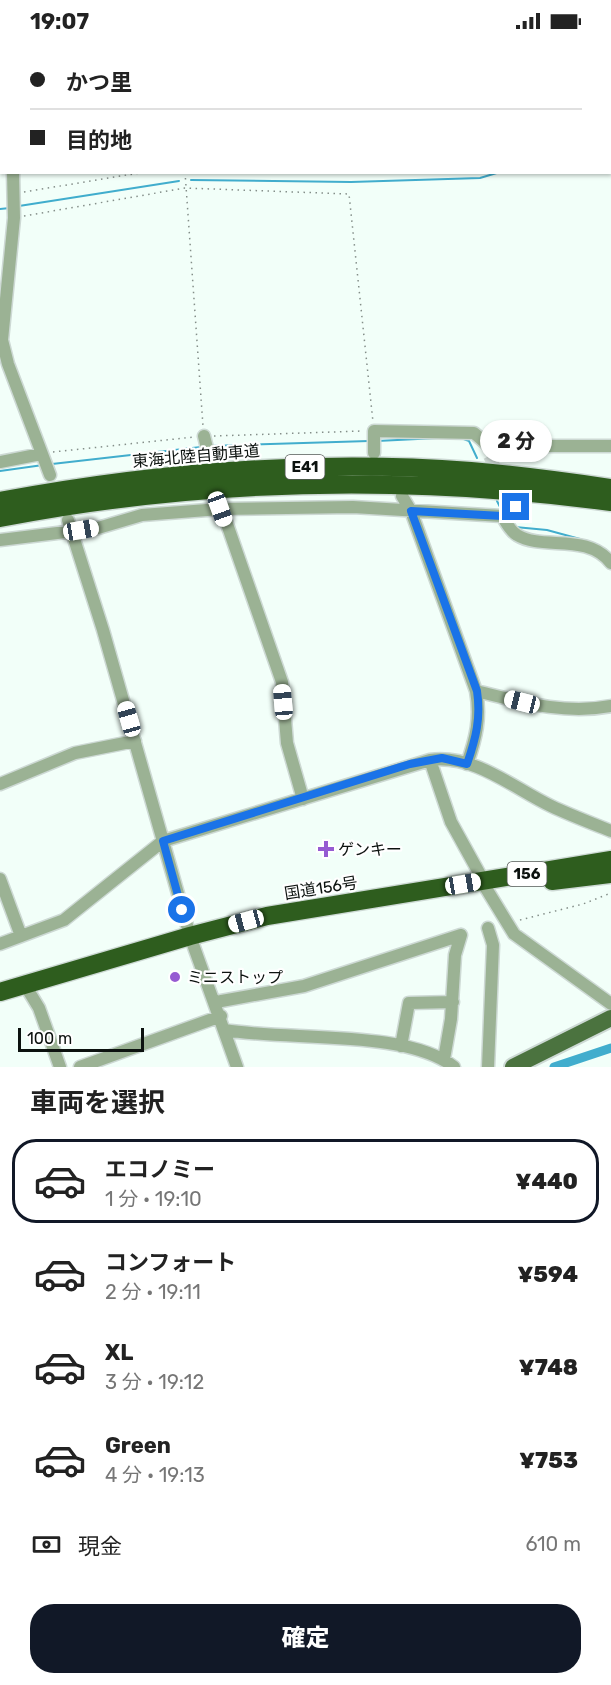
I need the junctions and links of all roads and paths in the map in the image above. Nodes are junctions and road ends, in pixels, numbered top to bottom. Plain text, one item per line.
1 (13, 174) edge
2 (134, 174) edge
3 (184, 174) edge
4 (185, 188) junction
5 (15, 195) junction
6 (14, 215) junction
7 (3, 299) edge
8 (374, 442) junction
9 (207, 446) junction
10 (611, 446) edge
11 (42, 455) junction
12 (0, 462) edge
13 (471, 471) junction
14 (49, 474) dead end
15 (611, 476) edge
16 (611, 488) edge
17 (401, 490) junction
18 (0, 501) edge
19 (611, 502) edge
20 (220, 507) junction
21 (411, 511) junction
22 (611, 514) edge
23 (0, 518) edge
24 (70, 526) junction
25 (0, 540) edge
26 (611, 563) edge
27 (477, 691) junction
28 (611, 706) edge
29 (135, 741) junction
30 (430, 760) junction
31 (467, 764) junction
32 (0, 784) edge
33 (303, 799) junction
34 (611, 831) edge
35 (163, 841) junction
36 (611, 860) edge
37 (611, 874) edge
38 (0, 879) edge
39 (484, 883) junction
40 (611, 893) edge
41 (508, 923) junction
42 (488, 928) dead end
43 (21, 936) junction
44 (190, 936) junction
45 (0, 944) edge
46 (25, 985) junction
47 (0, 992) edge
48 (216, 1002) junction
49 (453, 1002) junction
50 (611, 1004) edge
51 (221, 1016) junction
52 (611, 1018) edge
53 (225, 1030) junction
54 (401, 1046) junction
55 (444, 1059) junction
56 (60, 1067) edge
57 (80, 1067) edge
58 (237, 1067) edge
59 (454, 1067) edge
60 (489, 1067) edge
61 (513, 1067) edge

1 - 5 street
2 - 5 path
3 - 4 path
4 - 6 path
4 - 8 path
4 - 9 path
5 - 6 street
6 - 7 street
7 - 11 street
8 - 9 path
8 - 10 street
9 - 11 path
11 - 12 street
11 - 14 street
13 - 15 highway
13 - 16 highway, 東海北陸自動車道 / E41
13 - 18 highway, 東海北陸自動車道 / E41
17 - 19 highway, E41
17 - 21 street
17 - 22 highway
17 - 23 highway, E41
20 - 21 street
20 - 24 street
20 - 33 street
21 - 26 street
21 - 27 street
24 - 25 street
24 - 29 street
27 - 28 street
27 - 31 street
29 - 32 street
29 - 35 street
30 - 31 street
30 - 33 street
30 - 39 street
31 - 34 street
33 - 35 street
35 - 43 street
35 - 44 street
36 - 39 highway, 国道156号 / 156
37 - 39 highway, 国道156号 / 156
38 - 43 street
39 - 41 street
39 - 44 highway, 国道156号 / 156
40 - 41 path
41 - 50 street
42 - 60 street
43 - 45 street
44 - 46 highway, 国道156号 / 156
44 - 48 street
46 - 47 highway, 国道156号 / 156
46 - 56 street
48 - 49 street
48 - 51 street
49 - 54 street
49 - 55 street
51 - 53 street
51 - 57 street
52 - 61 main road
53 - 54 street
53 - 58 street
54 - 55 street
55 - 59 street

